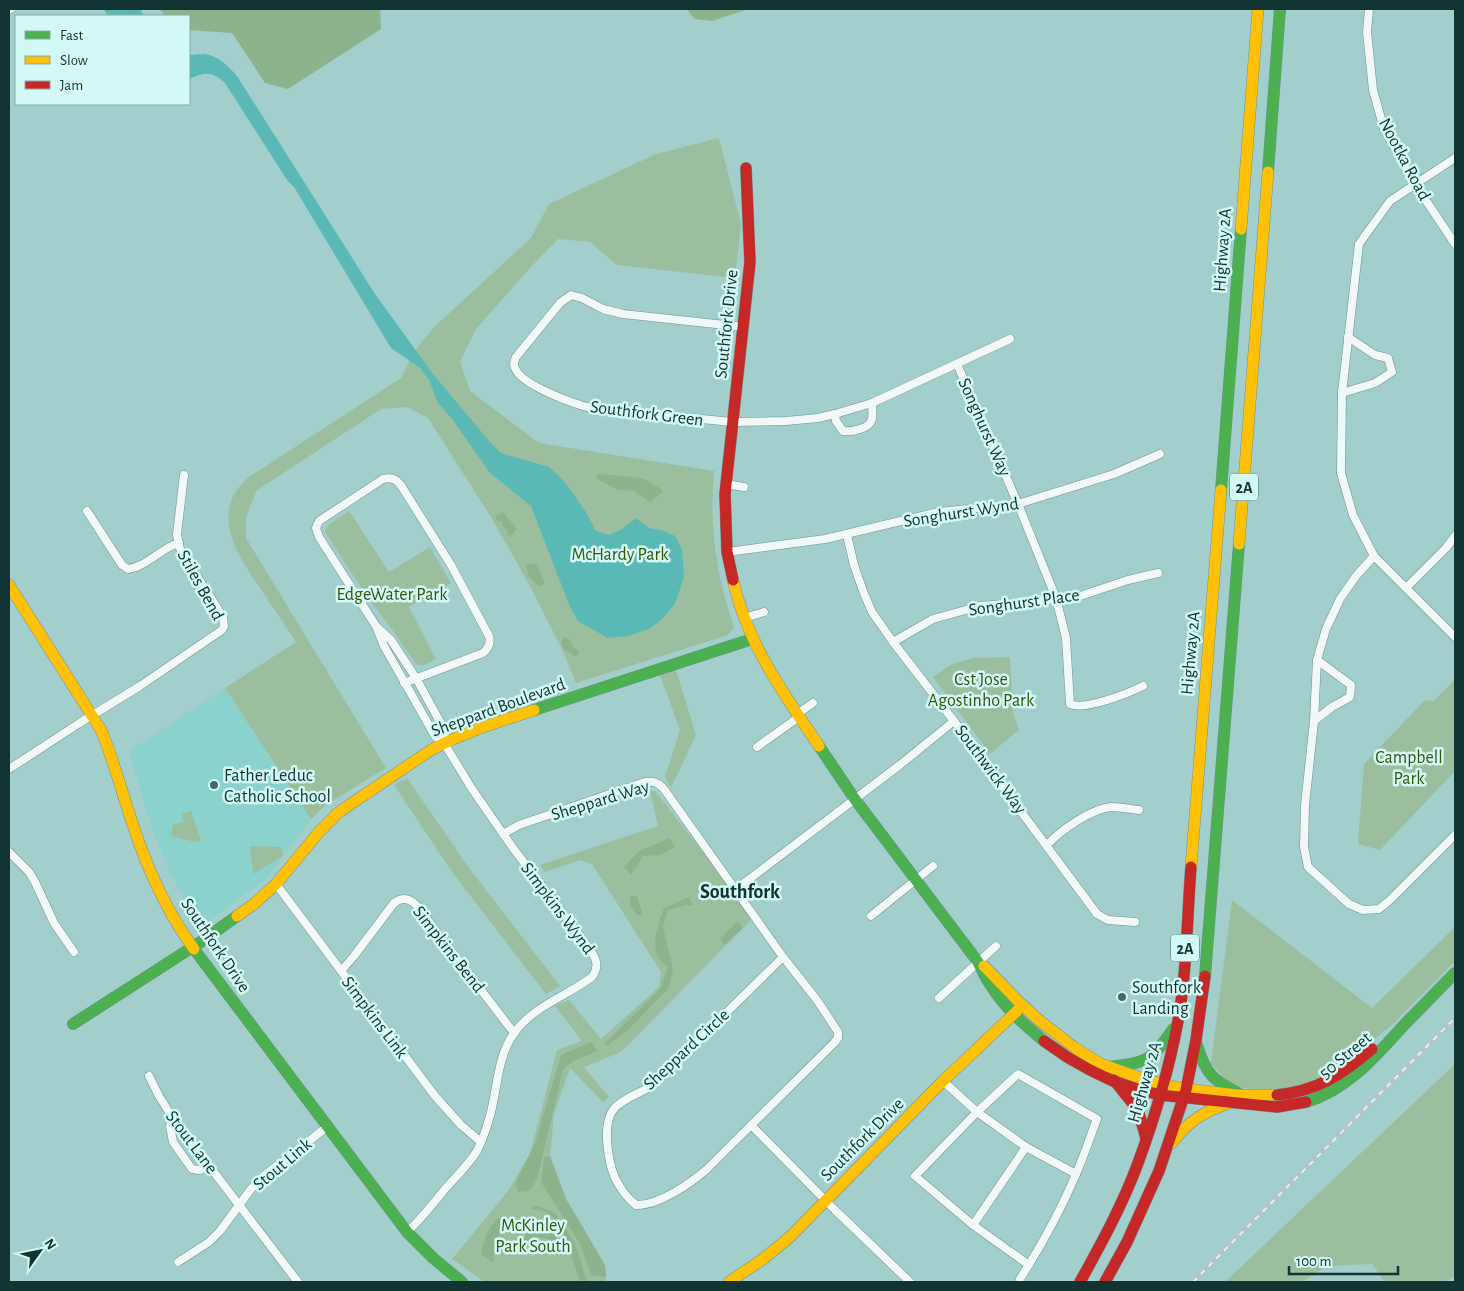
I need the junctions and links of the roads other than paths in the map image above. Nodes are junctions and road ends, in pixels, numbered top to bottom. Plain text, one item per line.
1 (1258, 9) edge
2 (1280, 9) edge
3 (1369, 9) edge
4 (1455, 158) edge
5 (746, 168) dead end
6 (1415, 184) junction
7 (1455, 244) edge
8 (744, 327) junction
9 (1348, 337) junction
10 (1010, 339) dead end
11 (957, 364) junction
12 (1342, 393) junction
13 (872, 402) junction
14 (835, 414) junction
15 (732, 422) junction
16 (1160, 454) dead end
17 (184, 476) dead end
18 (726, 484) junction
19 (744, 487) dead end
20 (1018, 504) junction
21 (87, 511) dead end
22 (847, 535) junction
23 (1455, 536) edge
24 (178, 543) junction
25 (727, 552) junction
26 (1374, 556) junction
27 (1158, 573) dead end
28 (9, 586) edge
29 (1406, 588) junction
30 (1056, 598) junction
31 (764, 612) dead end
32 (744, 618) junction
33 (376, 626) junction
34 (1455, 637) edge
35 (752, 639) junction
36 (893, 642) junction
37 (1317, 660) junction
38 (416, 678) junction
39 (404, 683) junction
40 (1143, 686) dead end
41 (813, 703) dead end
42 (93, 715) junction
43 (798, 715) junction
44 (954, 721) junction
45 (1314, 721) junction
46 (444, 743) junction
47 (757, 747) dead end
48 (9, 769) edge
49 (854, 798) junction
50 (1139, 810) dead end
51 (503, 834) junction
52 (1455, 835) edge
53 (1047, 845) junction
54 (9, 852) edge
55 (933, 866) dead end
56 (915, 880) junction
57 (276, 884) junction
58 (735, 890) junction
59 (870, 916) dead end
60 (1135, 922) dead end
61 (996, 946) dead end
62 (192, 947) junction
63 (74, 952) dead end
64 (783, 957) junction
65 (978, 962) junction
66 (341, 970) junction
67 (1455, 973) edge
68 (939, 998) dead end
69 (1022, 1006) junction
70 (1013, 1014) junction
71 (1178, 1020) junction
72 (72, 1024) dead end
73 (514, 1033) junction
74 (1196, 1040) junction
75 (1109, 1067) junction
76 (149, 1076) dead end
77 (1114, 1080) junction
78 (944, 1082) junction
79 (1162, 1090) junction
80 (1184, 1094) junction
81 (1236, 1098) junction
82 (976, 1112) junction
83 (174, 1120) junction
84 (751, 1125) junction
85 (327, 1127) junction
86 (1146, 1139) junction
87 (481, 1142) junction
88 (1026, 1147) junction
89 (1164, 1155) junction
90 (210, 1167) junction
91 (1076, 1174) junction
92 (826, 1200) junction
93 (240, 1204) junction
94 (973, 1225) junction
95 (407, 1232) junction
96 (178, 1262) dead end
97 (1029, 1264) junction
98 (1020, 1279) dead end
99 (298, 1282) edge
100 (462, 1282) edge
101 (729, 1282) edge
102 (910, 1282) edge
103 (1080, 1282) edge
104 (1105, 1282) edge

1 - 71 street, Highway 2A / 2A
2 - 74 street, 2A
3 - 6 street, Nootka Road
4 - 6 street
5 - 8 street, Southfork Drive
6 - 7 street, Nootka Road
6 - 9 street
8 - 15 street, Southfork Drive
8 - 15 street, Southfork Green
9 - 12 street
9 - 12 street
10 - 11 street
11 - 13 street
11 - 20 street, Songhurst Way
12 - 26 street
13 - 14 street
13 - 14 street
14 - 15 street
15 - 18 street, Southfork Drive
16 - 20 street, Songhurst Wynd
17 - 24 street, Stiles Bend
18 - 19 street
18 - 25 street, Southfork Drive
20 - 22 street, Songhurst Wynd
20 - 30 street, Songhurst Way
21 - 24 street
22 - 25 street, Songhurst Wynd
22 - 36 street, Southwick Way
23 - 29 street
24 - 42 street, Stiles Bend
25 - 32 street, Southfork Drive
26 - 29 street
26 - 37 street
27 - 30 street, Songhurst Place
28 - 42 street, Southfork Drive
29 - 34 street
30 - 36 street, Songhurst Place
30 - 40 street, Songhurst Way
31 - 32 street
32 - 35 street, Southfork Drive
33 - 38 street
33 - 38 street
33 - 39 street
35 - 43 street, Southfork Drive
35 - 46 street, Sheppard Boulevard
36 - 44 street, Southwick Way
37 - 45 street
37 - 45 street
38 - 39 street
38 - 46 street
39 - 46 street
41 - 43 street
42 - 48 street
42 - 62 street, Southfork Drive
43 - 47 street
43 - 49 street, Southfork Drive
44 - 49 street
44 - 53 street, Southwick Way
45 - 52 street
46 - 51 street, Simpkins Wynd
46 - 57 street, Sheppard Boulevard
49 - 56 street, Southfork Drive
49 - 58 street
50 - 53 street
51 - 58 street, Sheppard Way
51 - 73 street, Simpkins Wynd
53 - 60 street, Southwick Way
54 - 63 street
55 - 56 street
56 - 59 street
56 - 65 street, Southfork Drive
57 - 62 street, Sheppard Boulevard
57 - 66 street, Simpkins Link
58 - 64 street, Sheppard Circle
61 - 65 street
62 - 72 street, Sheppard Boulevard
62 - 85 street, Southfork Drive
64 - 84 street, Sheppard Circle
64 - 84 street, Sheppard Circle
65 - 68 street
65 - 69 street, Southfork Drive
65 - 70 street, Southfork Drive
66 - 73 street, Simpkins Bend
66 - 87 street, Simpkins Link
67 - 81 street, 50 Street
69 - 70 street, Southfork Drive
69 - 75 street, Southfork Drive
70 - 77 street, Southfork Drive
70 - 78 street, Southfork Drive
71 - 75 street
71 - 79 street, Highway 2A / 2A
73 - 87 street, Simpkins Wynd
74 - 80 street, 2A
74 - 81 street
75 - 79 street, Southfork Drive
76 - 83 street, Stout Lane
77 - 79 street, Southfork Drive
77 - 86 street
78 - 82 street
78 - 92 street, Southfork Drive
79 - 80 street, 50 Street
79 - 86 street, Highway 2A / 2A
80 - 81 street, 50 Street
80 - 89 street, 2A
81 - 89 street
82 - 88 street
82 - 91 street
82 - 94 street
83 - 90 street, Stout Lane
83 - 90 street
84 - 92 street
85 - 93 street, Stout Link
85 - 95 street, Southfork Drive
86 - 103 street, Highway 2A / 2A
87 - 95 street, Simpkins Wynd
88 - 91 street
88 - 94 street
89 - 104 street, 2A
90 - 93 street, Stout Lane
91 - 97 street
92 - 101 street, Southfork Drive
92 - 102 street
93 - 96 street, Stout Link
93 - 99 street, Stout Lane
94 - 97 street
95 - 100 street, Southfork Drive
97 - 98 street

